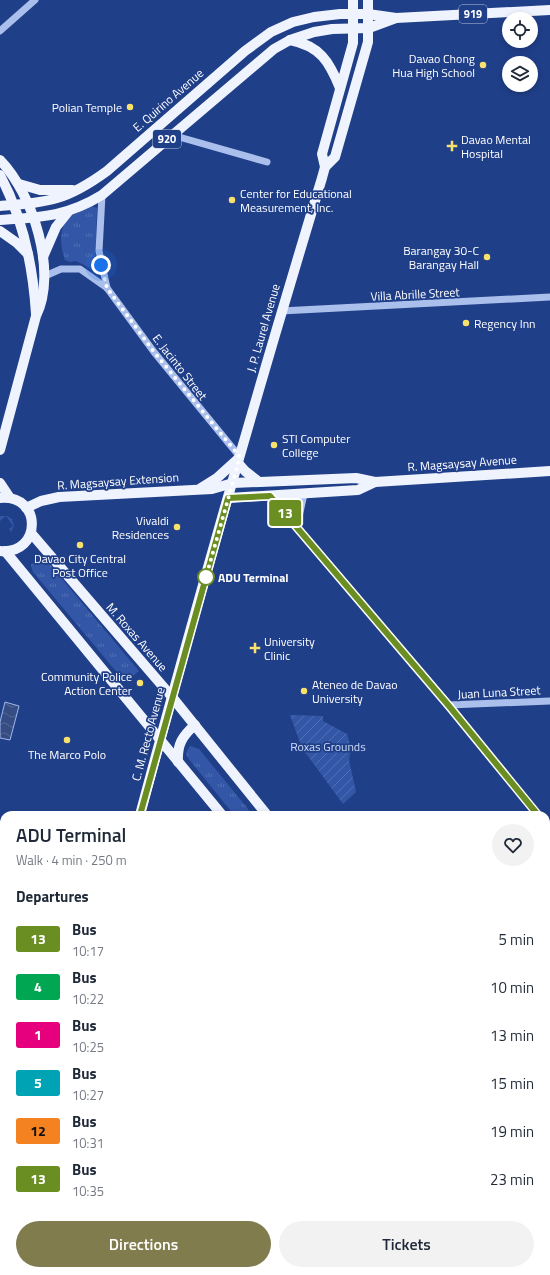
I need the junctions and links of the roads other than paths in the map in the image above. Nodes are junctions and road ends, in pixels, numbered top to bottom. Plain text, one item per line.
1 (35, 0) edge
2 (353, 0) edge
3 (368, 0) edge
4 (550, 10) edge
5 (354, 14) junction
6 (368, 14) junction
7 (396, 18) junction
8 (354, 28) junction
9 (369, 28) junction
10 (0, 31) edge
11 (290, 40) junction
12 (245, 51) junction
13 (255, 64) junction
14 (340, 88) junction
15 (172, 135) junction
16 (0, 160) edge
17 (267, 162) dead end
18 (325, 167) junction
19 (0, 175) edge
20 (19, 184) junction
21 (84, 187) junction
22 (102, 194) junction
23 (29, 204) junction
24 (14, 205) junction
25 (0, 206) edge
26 (69, 211) junction
27 (33, 218) junction
28 (18, 219) junction
29 (0, 220) edge
30 (0, 231) edge
31 (29, 255) junction
32 (44, 257) junction
33 (45, 276) junction
34 (107, 288) junction
35 (550, 297) edge
36 (281, 311) junction
37 (36, 316) junction
38 (0, 450) edge
39 (239, 460) junction
40 (550, 471) edge
41 (259, 482) junction
42 (375, 482) junction
43 (0, 483) edge
44 (233, 483) junction
45 (212, 489) junction
46 (197, 490) junction
47 (304, 494) junction
48 (270, 496) junction
49 (5, 498) edge
50 (228, 498) junction
51 (26, 508) junction
52 (297, 526) junction
53 (31, 533) junction
54 (2, 551) edge
55 (172, 696) junction
56 (550, 701) edge
57 (449, 706) junction
58 (195, 725) junction
59 (160, 741) junction
60 (178, 762) junction
61 (141, 811) edge
62 (219, 811) edge
63 (264, 811) edge
64 (534, 811) edge

1 - 10 street
2 - 5 main road, J. P. Laurel Avenue
3 - 6 main road, J. P. Laurel Avenue
4 - 7 main road, 919
5 - 6 main road, 919
5 - 8 main road, J. P. Laurel Avenue
5 - 12 main road, E. Quirino Avenue / 920
6 - 7 main road, 919
6 - 9 main road, J. P. Laurel Avenue
7 - 9 main road, 919
8 - 9 main road, 919
8 - 11 main road, 920
8 - 14 main road, J. P. Laurel Avenue
9 - 18 main road, J. P. Laurel Avenue
11 - 13 main road, 920
11 - 14 main road
12 - 13 main road
12 - 21 main road, E. Quirino Avenue / 920
13 - 15 main road, 920
14 - 18 main road, J. P. Laurel Avenue
15 - 17 street
15 - 22 main road, 920
16 - 20 main road
18 - 36 main road, J. P. Laurel Avenue
19 - 24 main road
20 - 21 main road
20 - 23 main road
21 - 23 main road, E. Quirino Avenue / 920
22 - 26 main road, 920
22 - 34 street, E. Jacinto Street
23 - 24 main road, E. Quirino Avenue / 920
23 - 27 main road
24 - 25 main road, E. Quirino Avenue / 920
24 - 28 main road
26 - 27 main road, 920
26 - 32 main road
27 - 28 main road, 920
27 - 32 main road
28 - 29 main road, 920
28 - 31 main road
30 - 31 main road
31 - 37 main road
32 - 33 main road
33 - 34 street, E. Jacinto Street
33 - 37 main road
34 - 39 street, E. Jacinto Street
35 - 36 street, Villa Abrille Street
36 - 39 main road, J. P. Laurel Avenue
37 - 38 main road
39 - 41 main road
39 - 44 main road, J. P. Laurel Avenue
39 - 46 main road
40 - 42 main road, R. Magsaysay Avenue
41 - 42 main road, R. Magsaysay Avenue
41 - 44 main road, R. Magsaysay Avenue
42 - 47 main road, R. Magsaysay Avenue
43 - 49 main road
44 - 45 main road, R. Magsaysay Extension
44 - 50 main road, J. P. Laurel Avenue
45 - 46 main road, R. Magsaysay Extension
45 - 50 main road
46 - 51 main road, R. Magsaysay Extension
47 - 48 main road, R. Magsaysay Avenue
47 - 52 street
48 - 50 main road, R. Magsaysay Avenue
48 - 52 street
49 - 51 main road
50 - 55 main road, C. M. Recto Avenue
51 - 53 main road
52 - 57 street
53 - 54 main road
53 - 55 main road, M. Roxas Avenue
54 - 59 main road
55 - 58 main road, M. Roxas Avenue
55 - 59 main road, C. M. Recto Avenue
56 - 57 street, Juan Luna Street
57 - 64 street
58 - 60 main road
58 - 63 main road, M. Roxas Avenue
59 - 60 main road
59 - 61 main road, C. M. Recto Avenue
60 - 62 main road

